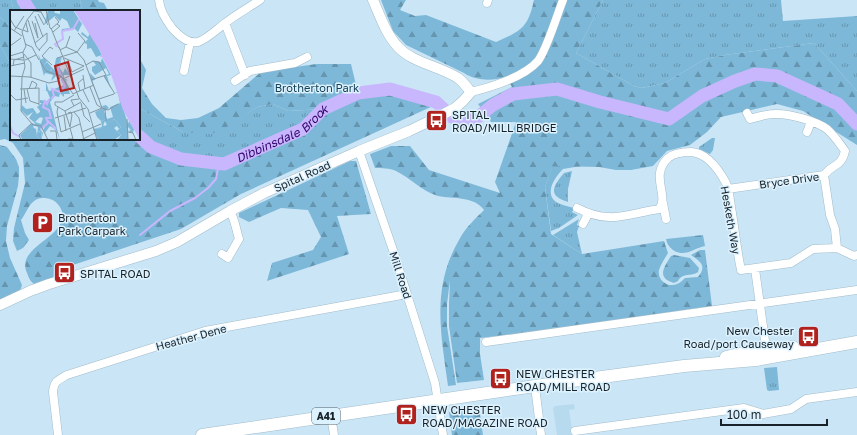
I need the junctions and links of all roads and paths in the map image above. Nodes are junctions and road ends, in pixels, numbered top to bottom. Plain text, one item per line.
1 (159, 0) edge
2 (260, 0) edge
3 (374, 0) edge
4 (563, 0) edge
5 (225, 23) junction
6 (190, 42) junction
7 (307, 57) dead end
8 (188, 67) dead end
9 (245, 74) junction
10 (235, 81) dead end
11 (471, 92) junction
12 (747, 113) dead end
13 (811, 122) junction
14 (807, 132) dead end
15 (359, 151) junction
16 (824, 175) junction
17 (728, 188) junction
18 (663, 203) junction
19 (577, 208) dead end
20 (230, 211) junction
21 (588, 214) junction
22 (666, 219) dead end
23 (582, 224) dead end
24 (837, 248) junction
25 (222, 254) dead end
26 (857, 256) edge
27 (755, 268) junction
28 (857, 290) edge
29 (407, 294) junction
30 (760, 303) junction
31 (0, 305) edge
32 (486, 342) dead end
33 (857, 342) edge
34 (767, 354) junction
35 (535, 386) junction
36 (857, 392) edge
37 (444, 399) junction
38 (331, 415) junction
39 (575, 431) dead end
40 (58, 435) edge
41 (202, 435) edge
42 (334, 435) edge
43 (443, 435) edge
44 (541, 435) edge

1 - 6 street
2 - 5 street
3 - 11 main road
4 - 11 street
5 - 6 street
5 - 9 street
6 - 8 street
7 - 9 street
9 - 10 street
11 - 15 main road, Spital Road
12 - 13 street
13 - 14 street
13 - 16 street
15 - 20 main road, Spital Road
15 - 29 street, Mill Road
16 - 17 street, Bryce Drive
16 - 24 street, Bryce Drive
17 - 18 street, Hesketh Way
17 - 27 street, Hesketh Way
18 - 21 street
18 - 22 street, Hesketh Way
19 - 21 street
20 - 25 street
20 - 31 main road, Spital Road
21 - 23 street
24 - 26 street
24 - 27 street
27 - 30 street
28 - 30 street
29 - 37 street, Mill Road
29 - 40 street, Heather Dene
30 - 32 street
30 - 34 street
33 - 34 highway, A41
34 - 35 highway, A41
35 - 37 highway, A41
35 - 44 street
36 - 39 street
37 - 38 highway, A41
37 - 43 street, Mill Road
38 - 41 highway, A41
38 - 42 street

